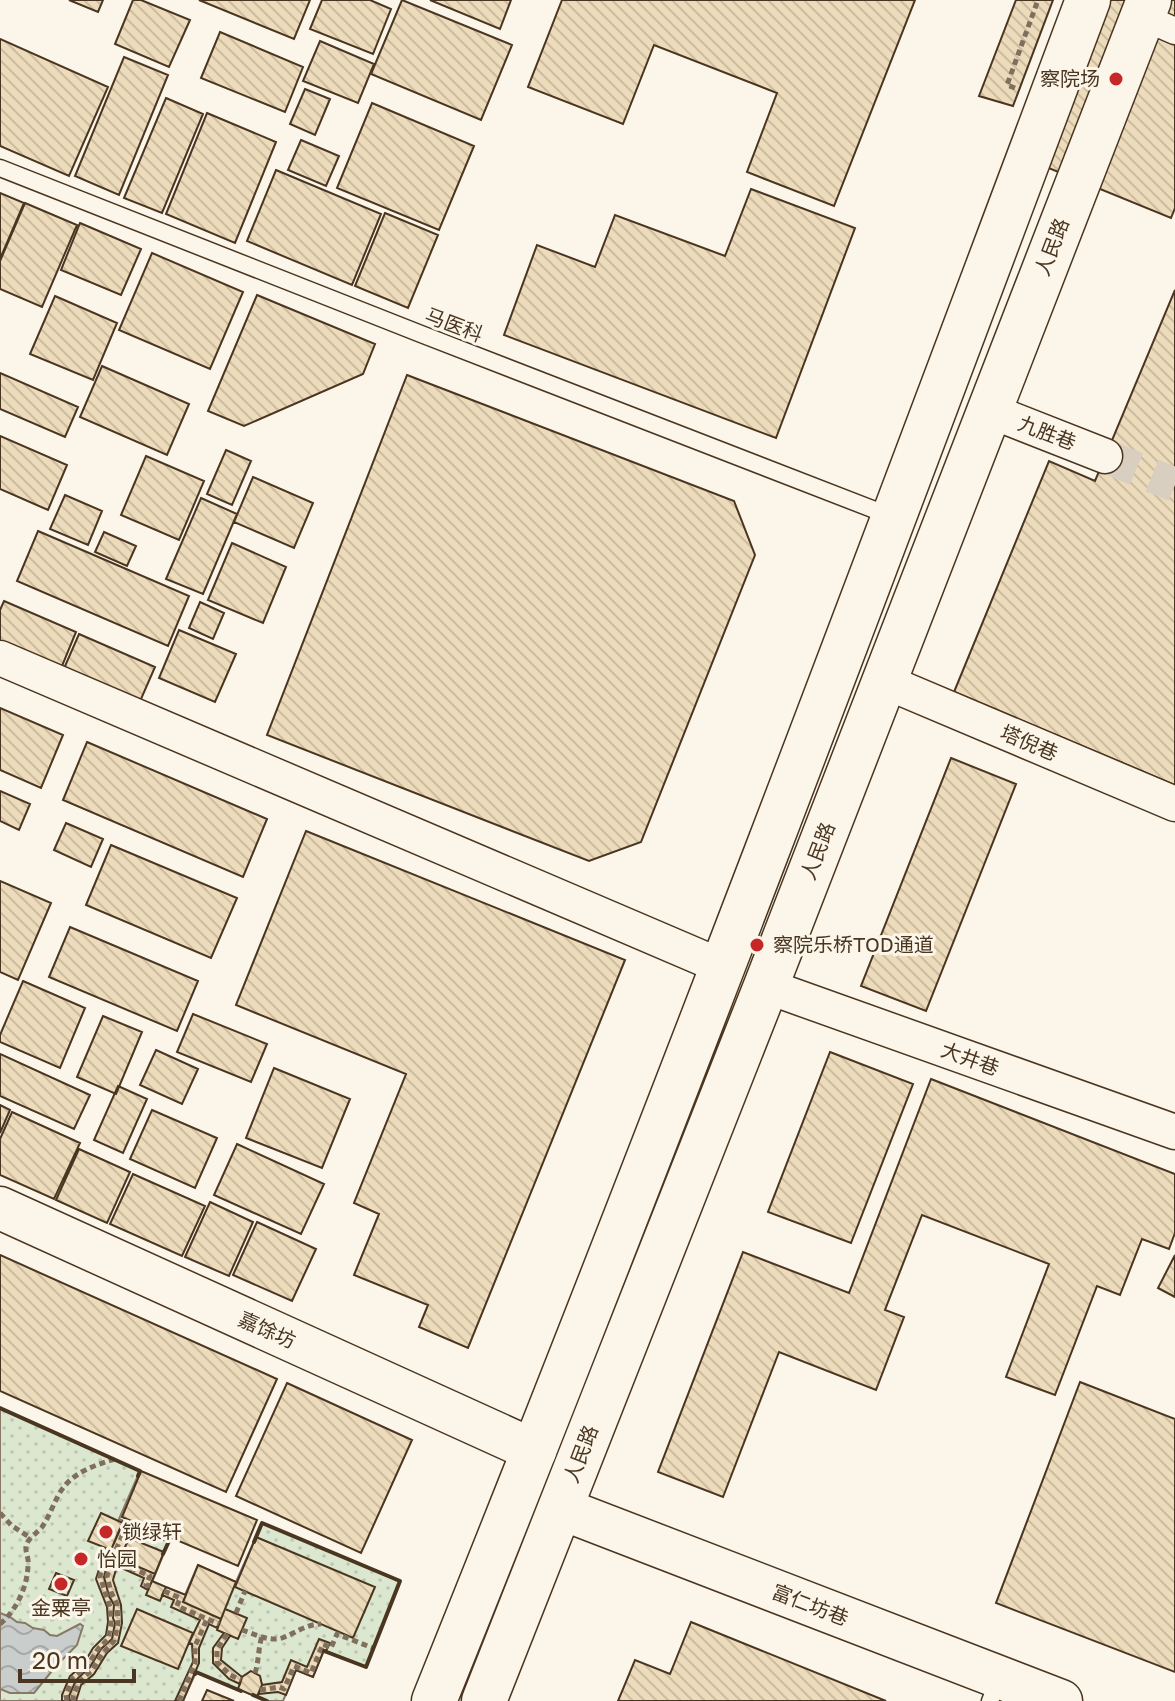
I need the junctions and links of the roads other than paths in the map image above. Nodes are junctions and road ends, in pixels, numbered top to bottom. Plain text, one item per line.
1 (1088, 0) edge
2 (1155, 16) edge
3 (0, 168) edge
4 (988, 410) junction
5 (1105, 456) tunnel mouth
6 (894, 517) junction
7 (0, 658) edge
8 (884, 681) junction
9 (1175, 804) edge
10 (723, 967) junction
11 (766, 986) junction
12 (1175, 1132) edge
13 (0, 1208) edge
14 (535, 1451) junction
15 (560, 1508) junction
16 (994, 1690) edge
17 (434, 1701) edge
18 (484, 1701) edge
19 (1061, 1701) edge

1 - 6 main road
2 - 4 main road, 人民路
3 - 6 lane, 马医科
4 - 5 street, 九胜巷
4 - 8 main road, 人民路
6 - 10 main road
7 - 10 street
8 - 9 street, 塔倪巷
8 - 11 main road, 人民路
10 - 14 main road
11 - 12 street, 大井巷
11 - 15 main road, 人民路
13 - 14 street, 嘉馀坊
14 - 17 main road
15 - 16 street, 富仁坊巷
15 - 18 main road, 人民路
16 - 19 street, 富仁坊巷

